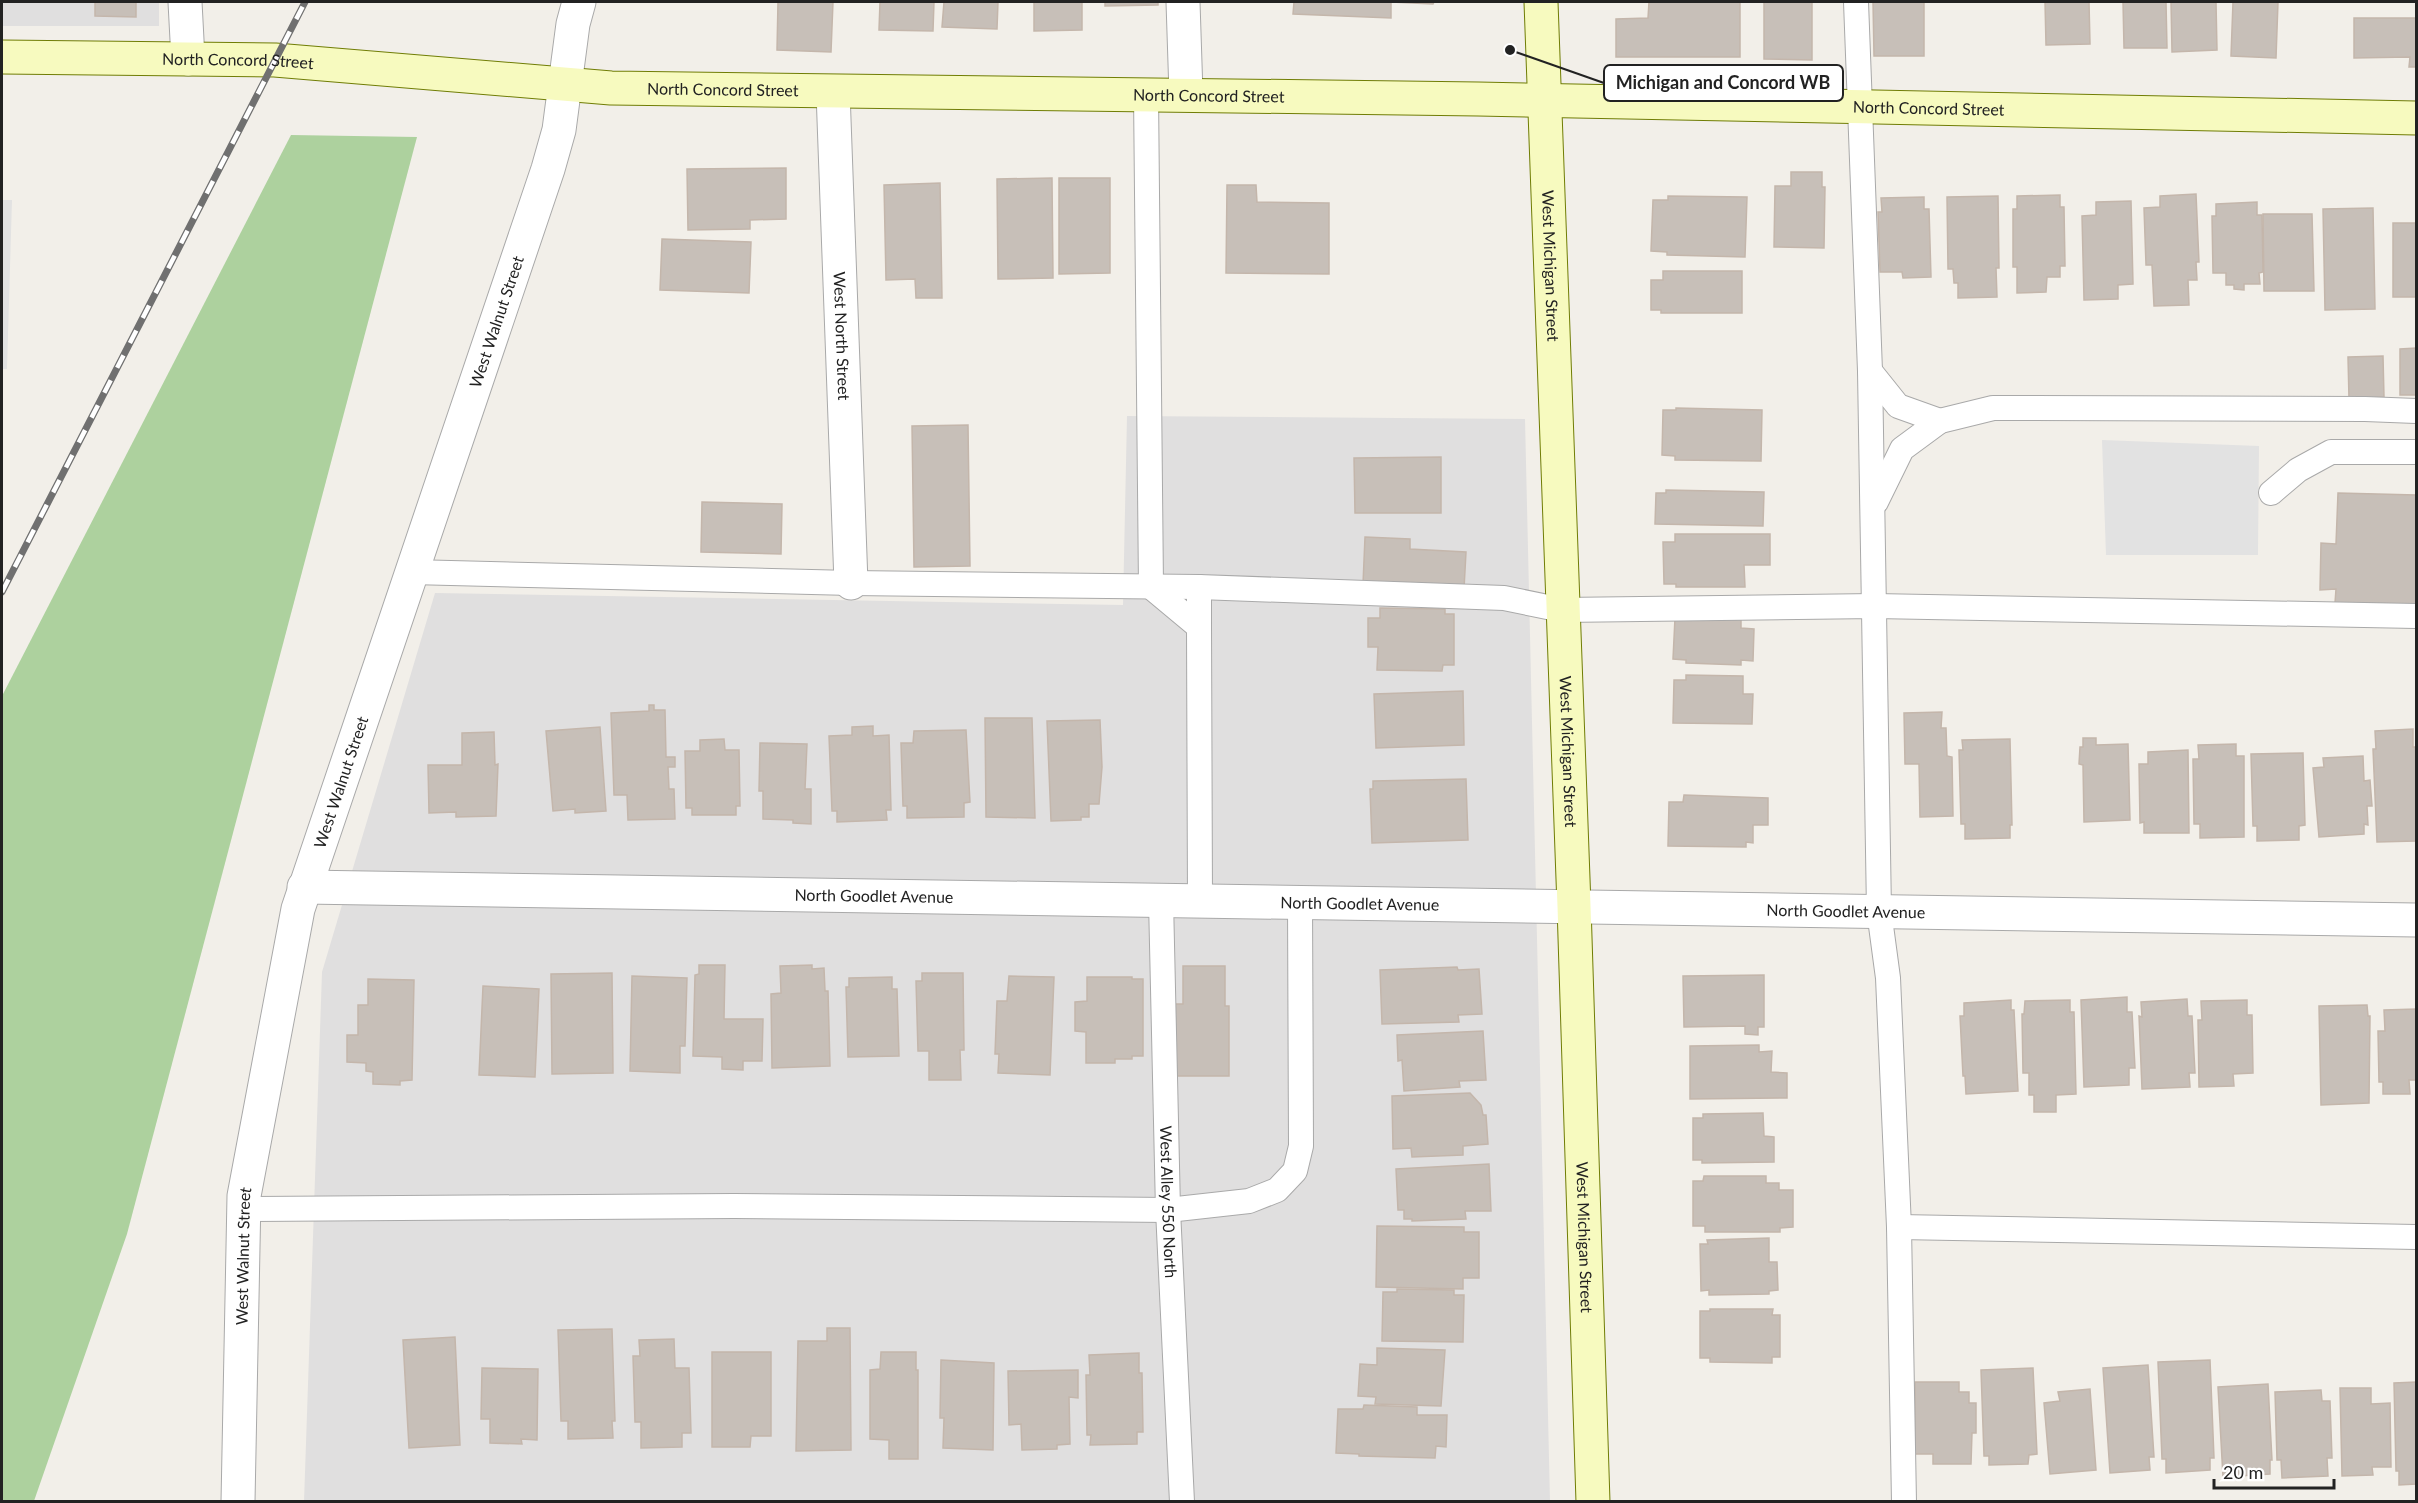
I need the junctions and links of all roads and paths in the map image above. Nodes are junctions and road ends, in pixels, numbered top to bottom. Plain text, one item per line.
1 (185, 2) edge
2 (579, 2) edge
3 (1183, 2) edge
4 (1541, 2) edge
5 (1856, 2) edge
6 (2, 57) edge
7 (188, 59) junction
8 (566, 85) junction
9 (833, 92) junction
10 (1146, 94) junction
11 (1186, 94) junction
12 (1544, 100) junction
13 (1860, 107) junction
14 (2416, 118) edge
15 (1870, 372) junction
16 (2416, 411) edge
17 (1940, 421) junction
18 (2416, 452) edge
19 (2271, 493) dead end
20 (1873, 507) junction
21 (411, 572) junction
22 (851, 583) junction
23 (1151, 587) junction
24 (1199, 587) junction
25 (1875, 606) junction
26 (1562, 610) junction
27 (2416, 616) edge
28 (1199, 627) junction
29 (304, 887) junction
30 (1161, 900) junction
31 (1200, 901) junction
32 (1300, 902) junction
33 (1574, 906) junction
34 (1879, 911) junction
35 (2416, 920) edge
36 (244, 1209) junction
37 (1168, 1210) junction
38 (1899, 1227) junction
39 (2416, 1237) edge
40 (238, 1502) edge
41 (1182, 1502) edge
42 (1593, 1502) edge
43 (1904, 1502) edge

1 - 7 street
2 - 8 street, West Walnut Street
3 - 11 street
4 - 12 main road, West Michigan Street
5 - 13 lane
6 - 7 main road, North Concord Street
7 - 8 main road, North Concord Street
8 - 9 main road, North Concord Street
8 - 21 street, West Walnut Street
9 - 10 main road, North Concord Street
9 - 22 street, West North Street
10 - 11 main road, North Concord Street
10 - 23 lane
11 - 12 main road, North Concord Street
12 - 13 main road, North Concord Street
12 - 26 main road, West Michigan Street
13 - 14 main road, North Concord Street
13 - 15 lane
15 - 17 lane
15 - 20 lane
16 - 17 lane
17 - 20 lane
18 - 19 lane
20 - 25 lane
21 - 22 lane
21 - 29 street, West Walnut Street
22 - 23 lane
23 - 24 lane
23 - 28 lane
24 - 26 lane
24 - 28 lane
25 - 26 lane
25 - 27 lane
25 - 34 lane
26 - 33 main road, West Michigan Street
28 - 31 lane
29 - 30 street, North Goodlet Avenue
29 - 36 street, West Walnut Street
30 - 31 street, North Goodlet Avenue
30 - 37 lane, West Alley 550 North
31 - 32 street, North Goodlet Avenue
32 - 33 street, North Goodlet Avenue
32 - 37 lane
33 - 34 street, North Goodlet Avenue
33 - 42 main road, West Michigan Street
34 - 35 street, North Goodlet Avenue
34 - 38 lane
36 - 37 lane
36 - 40 street, West Walnut Street
37 - 41 lane, West Alley 550 North
38 - 39 lane
38 - 43 lane

